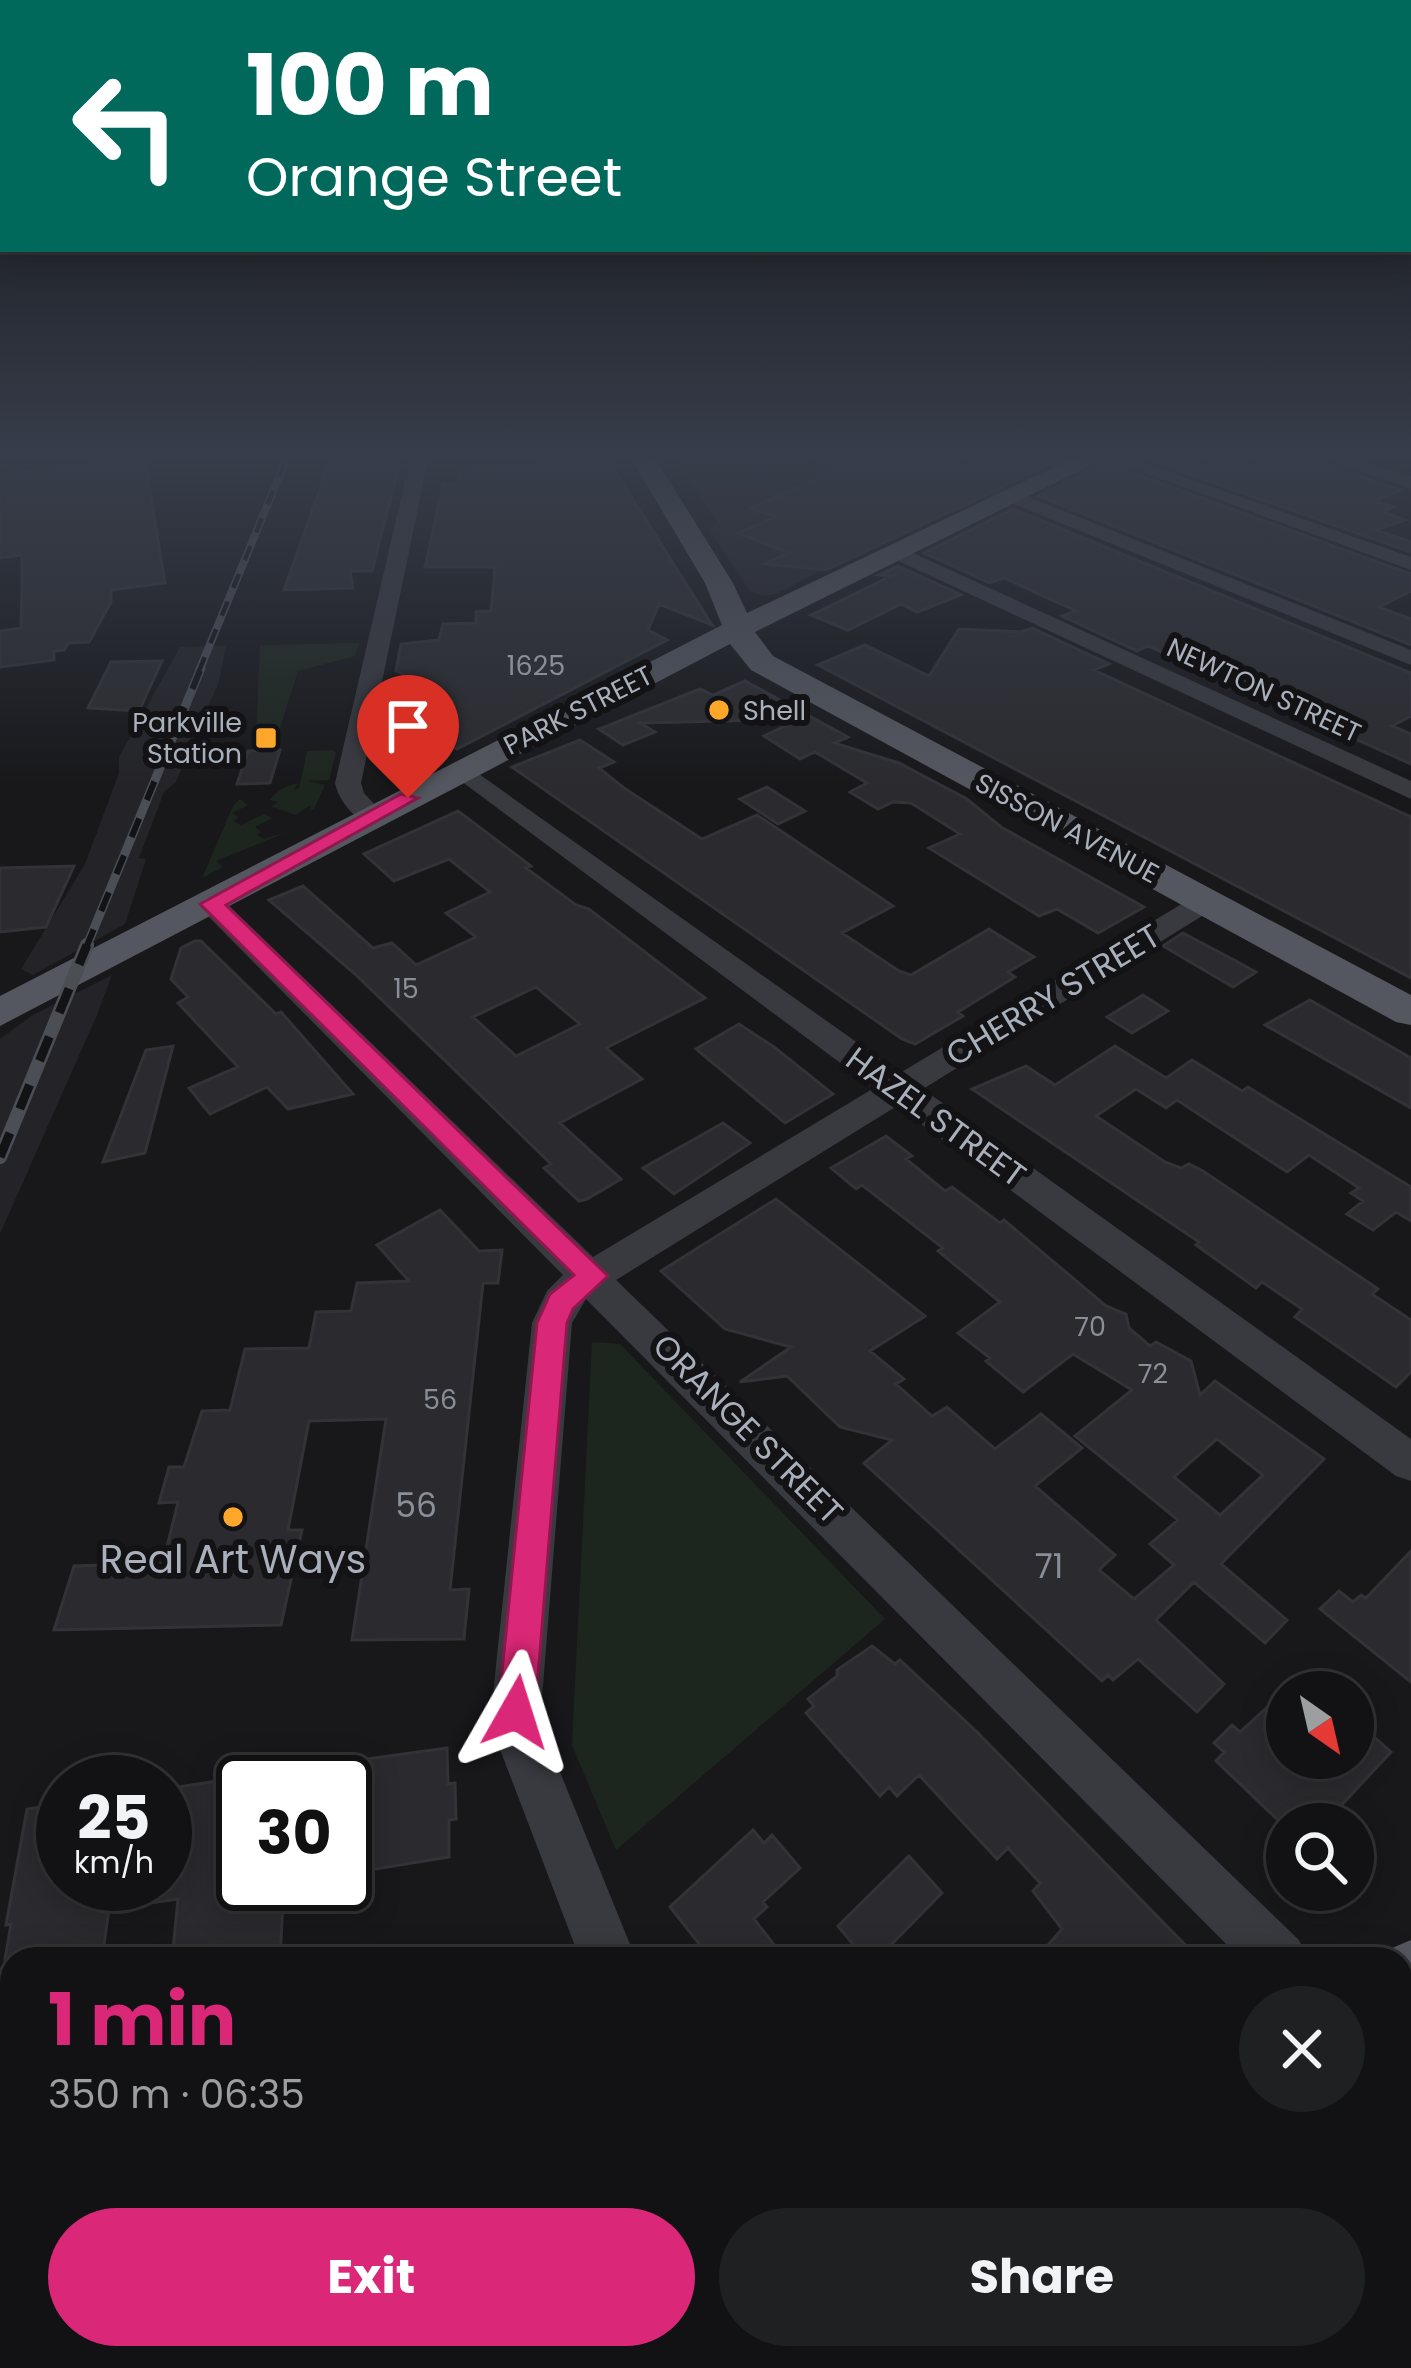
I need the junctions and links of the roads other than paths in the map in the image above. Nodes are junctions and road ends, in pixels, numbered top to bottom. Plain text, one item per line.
1 (396, 566) edge
2 (709, 566) edge
3 (867, 566) edge
4 (924, 566) edge
5 (1183, 566) edge
6 (739, 628) junction
7 (1411, 658) edge
8 (462, 770) junction
9 (1411, 791) edge
10 (373, 817) junction
11 (1205, 902) junction
12 (212, 904) junction
13 (1411, 1012) edge
14 (0, 1013) edge
15 (898, 1089) junction
16 (593, 1276) junction
17 (1411, 1463) edge
18 (603, 1947) edge
19 (1268, 1947) edge

1 - 10 street
2 - 6 main road, SISSON AVENUE
3 - 6 main road, PARK STREET
4 - 9 street, NEWTON STREET
5 - 7 street
6 - 8 main road, PARK STREET
6 - 11 main road, SISSON AVENUE
8 - 10 main road, PARK STREET
8 - 15 street, HAZEL STREET
10 - 12 main road, PARK STREET
11 - 13 main road, SISSON AVENUE
11 - 15 street, CHERRY STREET
12 - 14 main road, PARK STREET
12 - 16 street, ORANGE STREET
15 - 16 street, CHERRY STREET
15 - 17 street, HAZEL STREET
16 - 18 street, CHERRY STREET
16 - 19 street, ORANGE STREET

